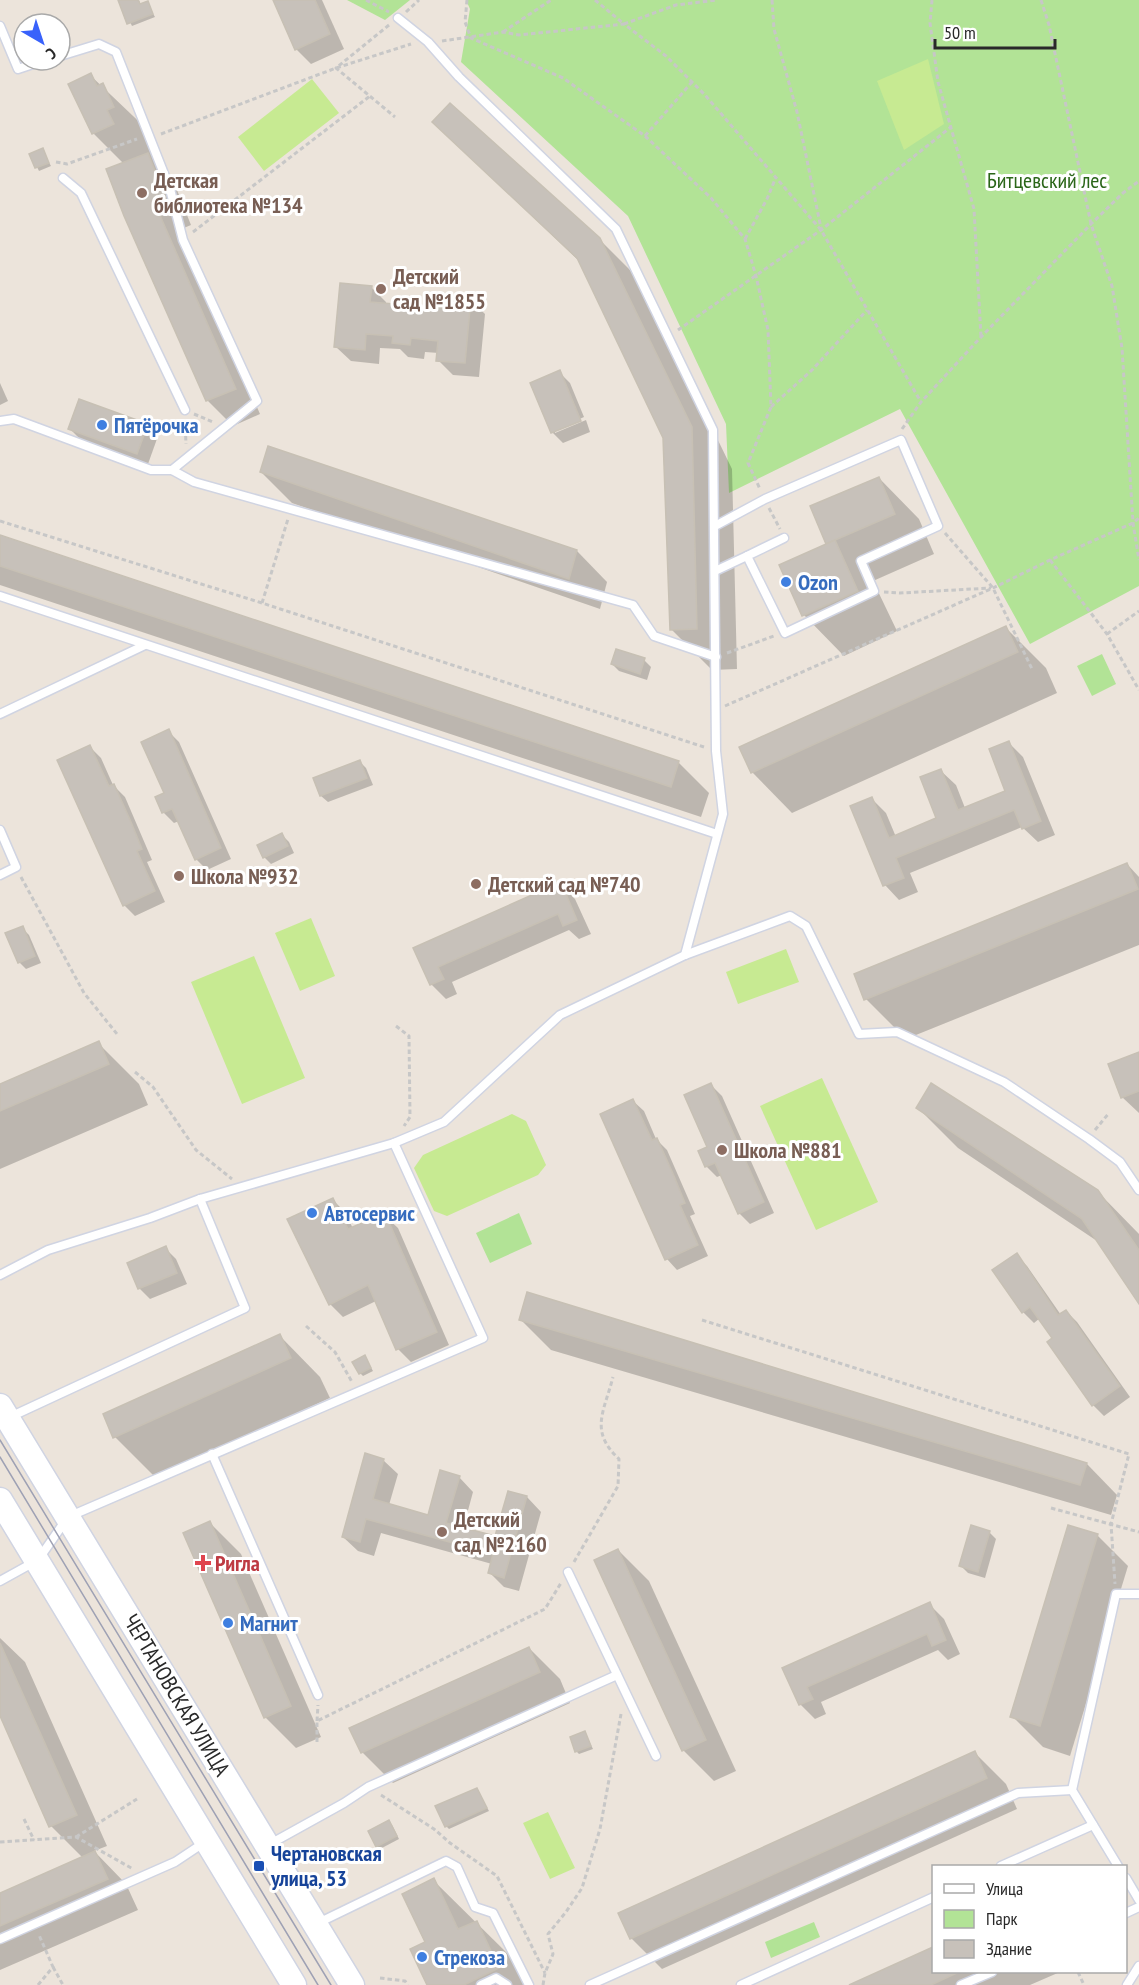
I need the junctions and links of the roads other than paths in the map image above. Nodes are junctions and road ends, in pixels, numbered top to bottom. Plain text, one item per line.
1 (398, 18) road end
2 (0, 26) edge
3 (72, 52) edge
4 (12, 55) edge
5 (63, 178) dead end
6 (185, 410) road end
7 (0, 421) edge
8 (172, 470) junction
9 (715, 526) junction
10 (784, 538) road end
11 (747, 556) junction
12 (715, 571) junction
13 (0, 596) edge
14 (145, 645) junction
15 (716, 657) junction
16 (0, 714) edge
17 (0, 830) edge
18 (717, 834) junction
19 (0, 875) edge
20 (685, 955) junction
21 (394, 1143) junction
22 (1139, 1190) edge
23 (200, 1199) junction
24 (0, 1275) edge
25 (4, 1412) edge
26 (212, 1454) junction
27 (0, 1500) edge
28 (68, 1517) junction
29 (38, 1560) junction
30 (568, 1572) road end
31 (0, 1581) edge
32 (1139, 1594) edge
33 (617, 1675) junction
34 (318, 1695) dead end
35 (656, 1756) dead end
36 (1072, 1790) junction
37 (1093, 1825) junction
38 (206, 1841) junction
39 (268, 1845) junction
40 (1003, 1865) edge
41 (1117, 1865) edge
42 (1127, 1881) edge
43 (932, 1897) edge
44 (1139, 1900) edge
45 (315, 1924) junction
46 (0, 1939) edge
47 (1139, 1966) edge
48 (988, 1973) edge
49 (294, 1985) edge
50 (352, 1985) edge
51 (481, 1985) edge
52 (507, 1985) edge
53 (529, 1985) edge
54 (590, 1985) edge
55 (741, 1985) edge
56 (961, 1985) edge
57 (1127, 1985) edge

1 - 9 lane
2 - 4 lane
3 - 8 lane
5 - 6 lane
7 - 8 lane
8 - 15 lane
9 - 11 lane
9 - 12 lane
10 - 11 lane
11 - 12 lane
12 - 15 lane
13 - 14 lane
14 - 16 lane
14 - 18 lane
15 - 18 lane
17 - 19 lane
18 - 20 lane
20 - 21 lane
20 - 22 lane
21 - 23 lane
21 - 26 lane
23 - 24 lane
23 - 25 lane
25 - 28 main road, ЧЕРТАНОВСКАЯ УЛИЦА
26 - 28 lane
26 - 34 lane
27 - 29 main road
28 - 29 lane
28 - 39 main road, ЧЕРТАНОВСКАЯ УЛИЦА
29 - 31 lane
29 - 38 main road
30 - 33 lane
32 - 36 lane
33 - 35 lane
33 - 39 lane
36 - 37 lane
36 - 54 lane
37 - 40 lane
37 - 41 lane
38 - 46 lane
38 - 49 main road
39 - 45 main road, ЧЕРТАНОВСКАЯ УЛИЦА
42 - 44 lane
43 - 55 lane
45 - 50 main road, ЧЕРТАНОВСКАЯ УЛИЦА
45 - 53 lane
47 - 57 lane
48 - 56 lane
51 - 52 lane

